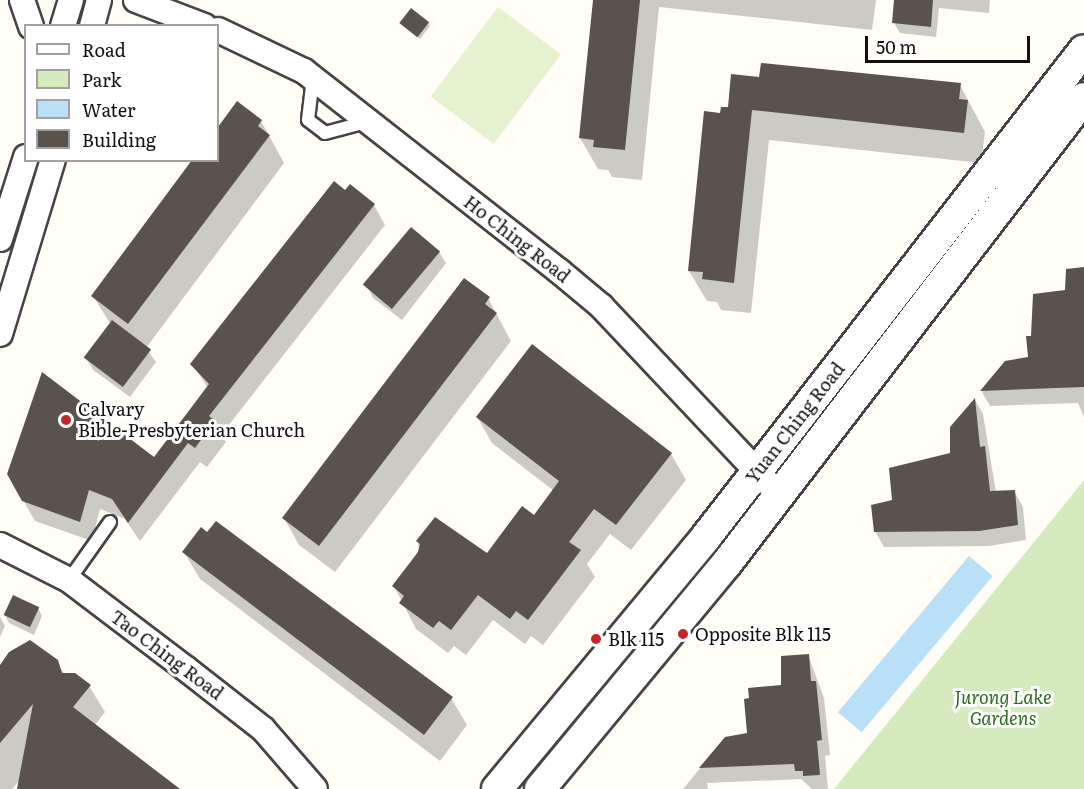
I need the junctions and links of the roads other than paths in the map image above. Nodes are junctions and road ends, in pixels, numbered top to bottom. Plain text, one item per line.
1 (22, 0) edge
2 (71, 0) edge
3 (99, 0) edge
4 (136, 0) edge
5 (30, 24) edge
6 (64, 24) edge
7 (93, 24) edge
8 (199, 24) edge
9 (219, 30) edge
10 (1084, 50) edge
11 (313, 78) junction
12 (1084, 98) edge
13 (366, 122) junction
14 (24, 162) edge
15 (52, 162) edge
16 (960, 210) junction
17 (984, 228) junction
18 (0, 239) edge
19 (0, 334) edge
20 (757, 472) junction
21 (779, 495) junction
22 (110, 522) dead end
23 (0, 545) edge
24 (69, 580) junction
25 (315, 789) edge
26 (497, 789) edge
27 (540, 789) edge

1 - 5 street
2 - 6 street
3 - 7 street
4 - 8 street
9 - 11 street, Ho Ching Road
10 - 16 street, Yuan Ching Road
11 - 13 street, Ho Ching Road
11 - 13 lane
12 - 17 street, Yuan Ching Road
13 - 20 street, Ho Ching Road
14 - 18 street
15 - 19 street
16 - 17 street
16 - 20 street, Yuan Ching Road
17 - 21 street, Yuan Ching Road
20 - 21 street, Ho Ching Road
20 - 26 street, Yuan Ching Road
21 - 27 street, Yuan Ching Road
22 - 24 lane
23 - 24 street, Tao Ching Road
24 - 25 street, Tao Ching Road

